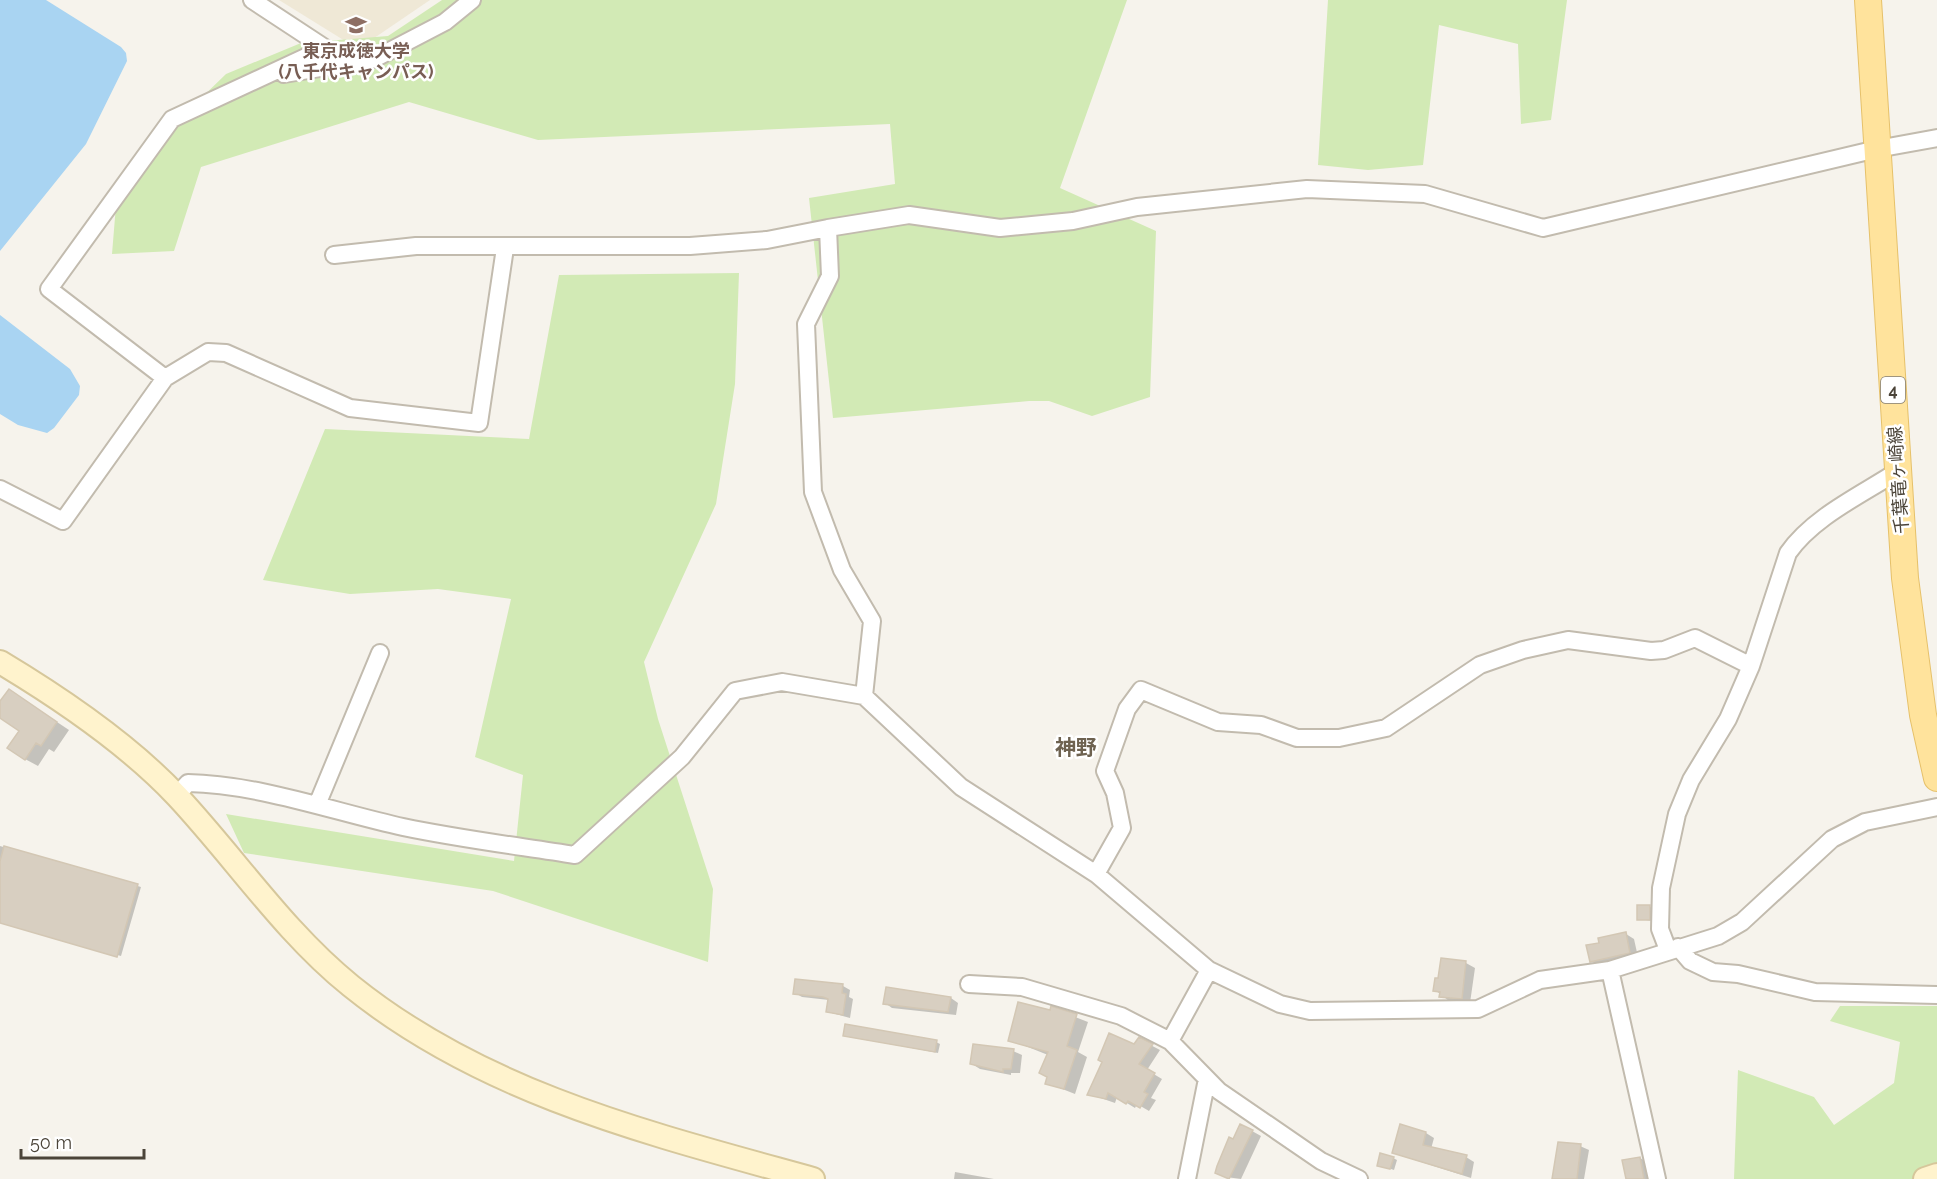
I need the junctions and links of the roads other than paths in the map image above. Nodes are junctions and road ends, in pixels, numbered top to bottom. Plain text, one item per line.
1 (252, 0) edge
2 (472, 0) edge
3 (1868, 0) edge
4 (264, 78) junction
5 (1937, 138) edge
6 (1877, 149) junction
7 (828, 228) junction
8 (505, 248) junction
9 (334, 255) dead end
10 (165, 378) junction
11 (1898, 471) junction
12 (0, 489) edge
13 (380, 653) dead end
14 (0, 662) edge
15 (1751, 666) junction
16 (864, 696) junction
17 (1937, 778) edge
18 (176, 796) junction
19 (317, 805) junction
20 (1937, 807) edge
21 (1096, 874) junction
22 (1673, 948) junction
23 (1209, 970) junction
24 (1610, 970) junction
25 (969, 984) dead end
26 (1937, 995) edge
27 (1170, 1041) junction
28 (1207, 1079) junction
29 (1937, 1175) edge
30 (813, 1179) edge
31 (1187, 1179) edge
32 (1359, 1179) edge
33 (1657, 1179) edge
34 (1925, 1179) edge

1 - 4 street
2 - 4 street
3 - 6 main road, 千葉竜ヶ崎線 / 4
4 - 10 street
5 - 6 street
6 - 7 street
6 - 11 main road, 千葉竜ヶ崎線 / 4
7 - 8 street
7 - 16 street
8 - 9 street
8 - 10 street
10 - 12 street
11 - 15 street
11 - 17 main road, 千葉竜ヶ崎線 / 4
13 - 19 street
14 - 18 street
15 - 21 street
15 - 22 street
16 - 19 street
16 - 21 street
18 - 19 street
18 - 30 street
20 - 22 street
21 - 23 street
22 - 24 street
22 - 26 street
23 - 24 street
23 - 27 street
24 - 33 street
25 - 27 street
27 - 28 street
28 - 31 street
28 - 32 street
29 - 34 street

